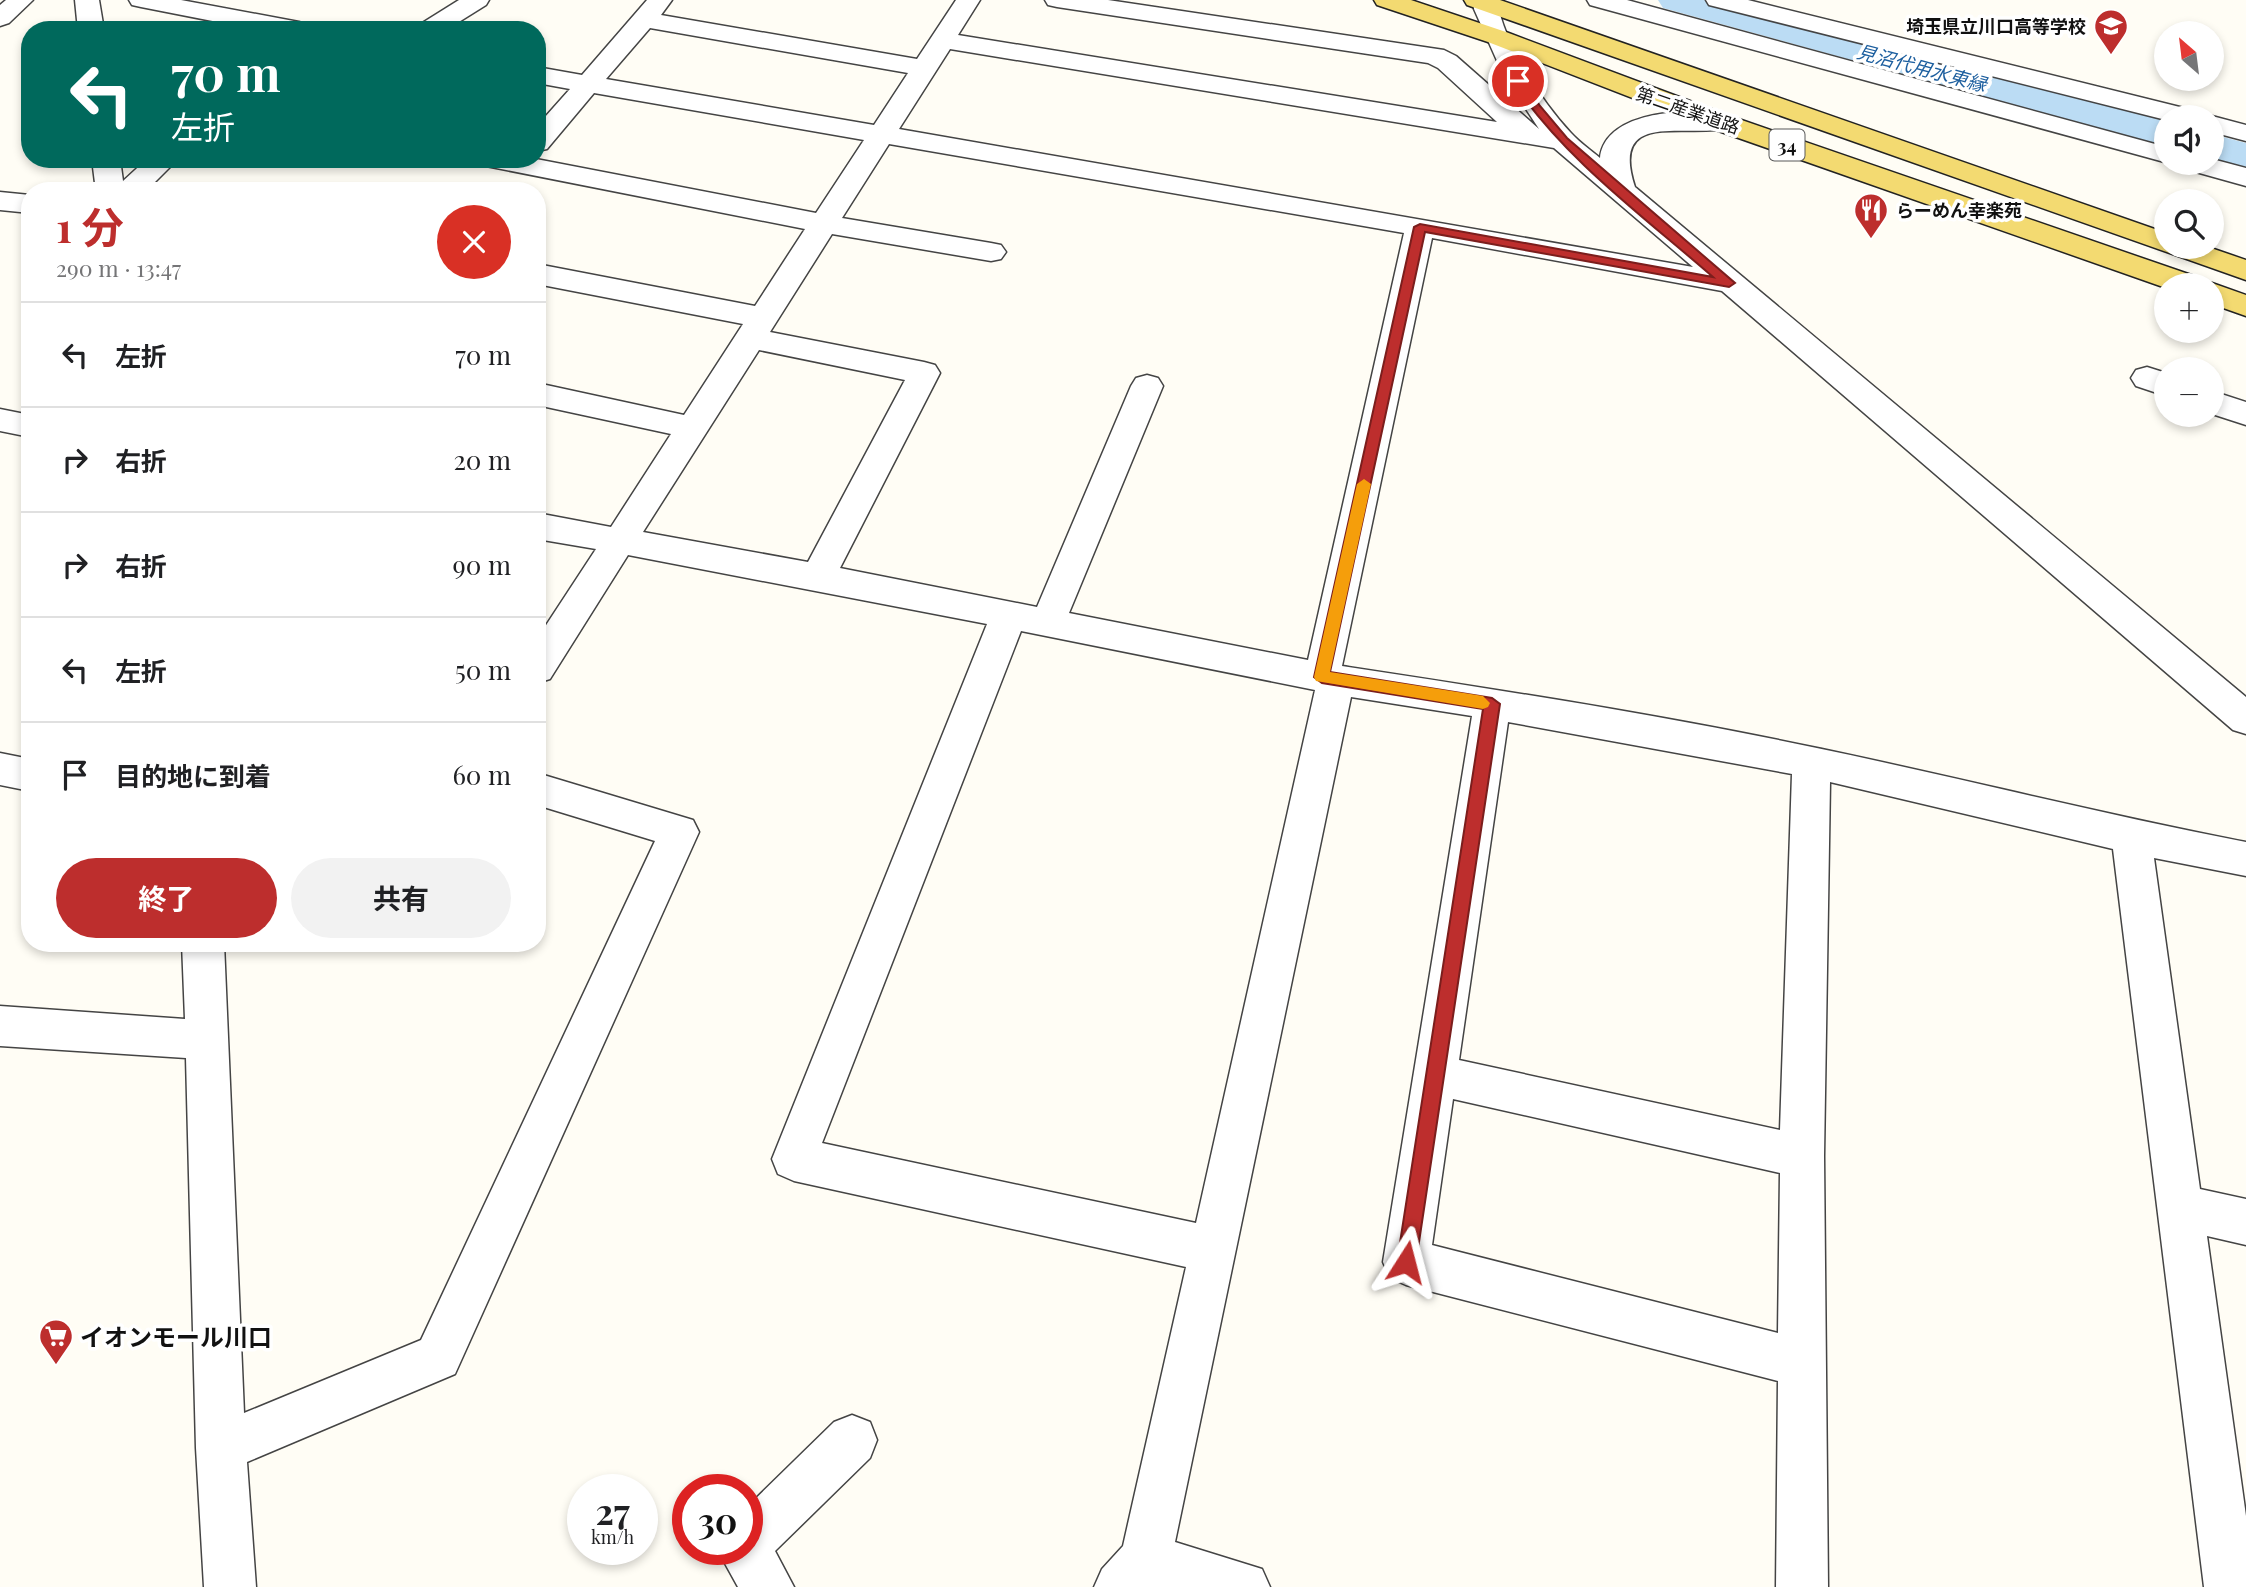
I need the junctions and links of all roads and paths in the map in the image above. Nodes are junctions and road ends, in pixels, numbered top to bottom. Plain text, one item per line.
1 (21, 0) edge
2 (87, 0) edge
3 (145, 0) edge
4 (477, 0) edge
5 (968, 0) edge
6 (1057, 0) edge
7 (1386, 0) edge
8 (1599, 0) edge
9 (1718, 0) edge
10 (1481, 1) edge
11 (652, 9) edge
12 (0, 18) edge
13 (90, 21) edge
14 (253, 21) edge
15 (443, 21) edge
16 (1497, 37) junction
17 (943, 40) junction
18 (925, 68) junction
19 (546, 77) edge
20 (587, 84) junction
21 (2154, 109) edge
22 (1720, 122) junction
23 (2224, 127) edge
24 (546, 133) edge
25 (2246, 133) edge
26 (879, 135) junction
27 (1528, 136) junction
28 (1563, 141) junction
29 (2154, 152) edge
30 (546, 160) edge
31 (154, 168) edge
32 (517, 168) edge
33 (2224, 171) edge
34 (2246, 177) edge
35 (139, 182) edge
36 (505, 182) edge
37 (1621, 188) junction
38 (0, 201) edge
39 (21, 203) edge
40 (824, 224) junction
41 (1420, 227) junction
42 (2154, 239) edge
43 (991, 252) dead end
44 (2214, 259) edge
45 (2246, 270) edge
46 (2154, 273) edge
47 (546, 276) edge
48 (1729, 283) junction
49 (2224, 298) edge
50 (2246, 306) edge
51 (757, 328) junction
52 (1147, 386) dead end
53 (546, 396) edge
54 (2224, 406) edge
55 (2246, 414) edge
56 (0, 420) edge
57 (21, 424) edge
58 (692, 428) junction
59 (546, 528) edge
60 (619, 542) junction
61 (818, 577) junction
62 (1029, 618) junction
63 (546, 655) edge
64 (1329, 678) junction
65 (1492, 704) junction
66 (2246, 719) edge
67 (1811, 762) junction
68 (0, 769) edge
69 (21, 773) edge
70 (546, 792) edge
71 (2132, 837) junction
72 (2246, 859) edge
73 (203, 952) edge
74 (0, 1026) edge
75 (205, 1040) junction
76 (1435, 1074) junction
77 (1802, 1156) junction
78 (2182, 1208) junction
79 (2246, 1222) edge
80 (1212, 1250) junction
81 (1800, 1363) junction
82 (852, 1440) dead end
83 (221, 1448) junction
84 (763, 1527) edge
85 (754, 1565) edge
86 (1133, 1573) edge
87 (230, 1587) edge
88 (768, 1587) edge
89 (1244, 1587) edge
90 (1802, 1587) edge
91 (2230, 1587) edge

1 - 12 street
2 - 13 street
3 - 14 street
4 - 15 street
5 - 17 street
6 - 27 street
7 - 16 main road, 第二産業道路 / 34
8 - 29 street
9 - 21 street
10 - 16 street
10 - 42 main road, 第二産業道路 / 34
11 - 18 street
11 - 20 street
16 - 22 main road, 第二産業道路 / 34
16 - 28 street
17 - 18 street
17 - 27 street
18 - 26 street
19 - 20 street
20 - 24 street
20 - 26 street
22 - 37 street
22 - 46 main road, 第二産業道路 / 34
23 - 25 street
26 - 40 street
26 - 41 street
27 - 28 street
28 - 37 street
30 - 40 street
31 - 35 street
32 - 36 street
33 - 34 street
37 - 48 street
38 - 39 street
40 - 43 street
40 - 51 street
41 - 48 street
41 - 64 street
44 - 45 main road
47 - 51 street
48 - 66 street
49 - 50 main road
51 - 58 street
51 - 61 street
52 - 62 street
53 - 58 street
54 - 55 street
56 - 57 street
58 - 60 street
59 - 60 street
60 - 61 street
60 - 63 street
61 - 62 street
62 - 64 street
62 - 80 street
64 - 65 street
64 - 80 street
65 - 67 street
65 - 76 street
67 - 71 street
67 - 77 street
68 - 69 street
70 - 83 street
71 - 72 street
71 - 78 street
73 - 75 street
74 - 75 street
75 - 83 street
76 - 77 street
76 - 81 street
77 - 81 street
78 - 79 street
78 - 91 street
80 - 86 street
81 - 90 street
82 - 84 street
83 - 87 street
85 - 88 street
86 - 89 street

